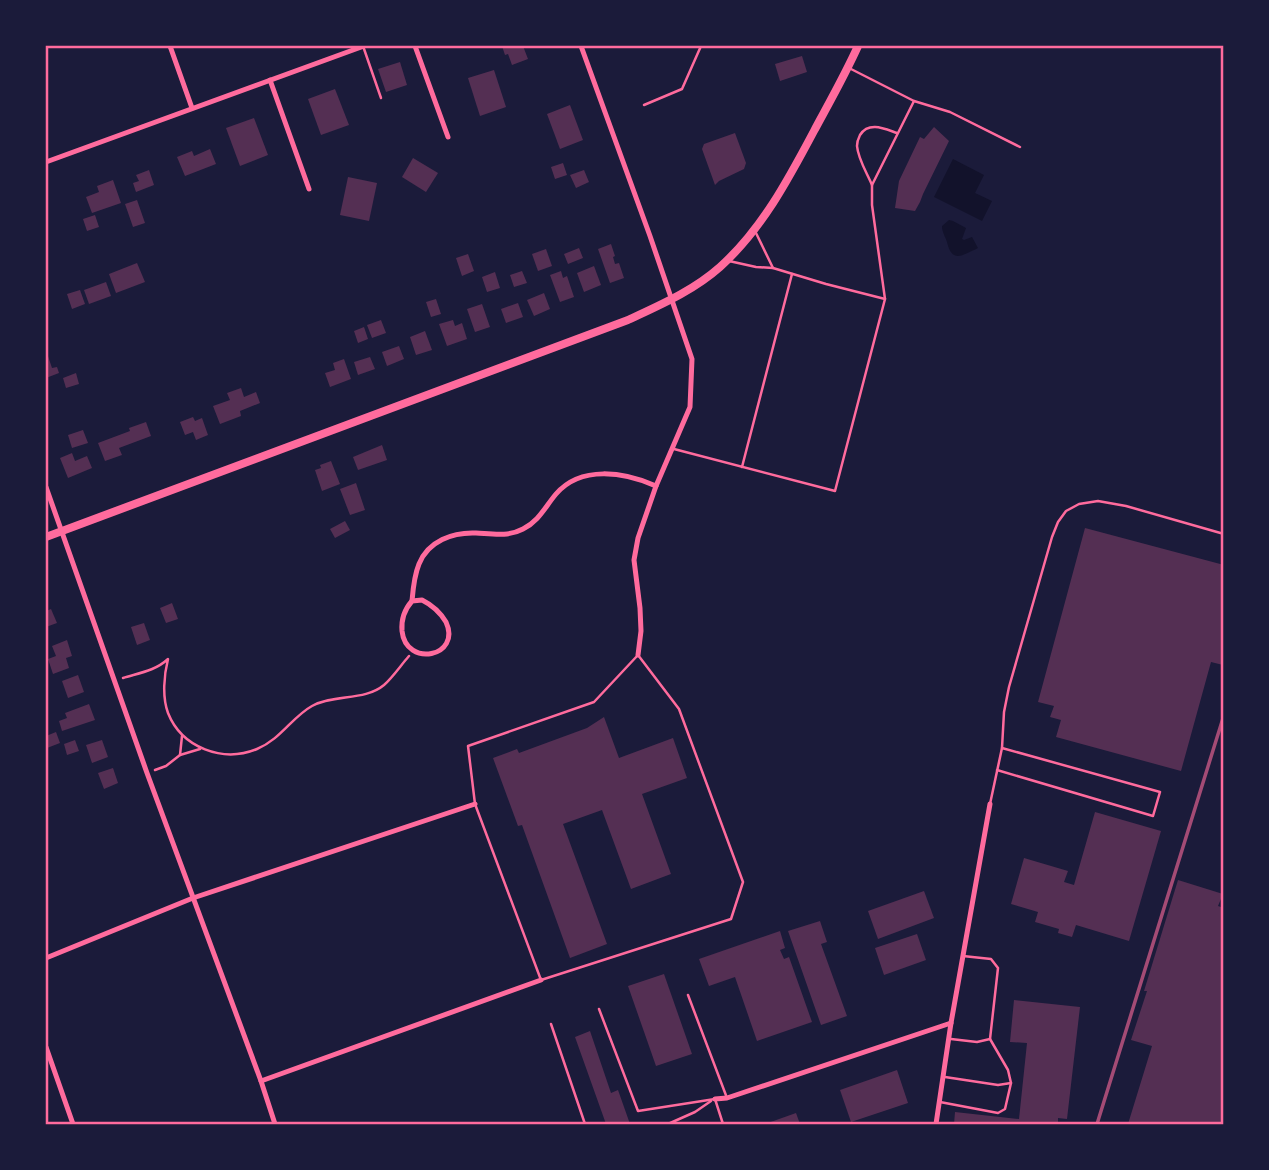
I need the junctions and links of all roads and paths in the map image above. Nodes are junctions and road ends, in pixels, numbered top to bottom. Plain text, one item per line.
1 (170, 46) edge
2 (362, 46) edge
3 (415, 46) edge
4 (581, 46) edge
5 (701, 46) edge
6 (858, 46) edge
7 (848, 67) junction
8 (270, 80) junction
9 (381, 97) dead end
10 (914, 101) junction
11 (644, 105) dead end
12 (192, 107) junction
13 (897, 134) junction
14 (448, 137) dead end
15 (1020, 148) dead end
16 (46, 162) edge
17 (872, 185) junction
18 (309, 189) dead end
19 (755, 230) junction
20 (726, 260) junction
21 (773, 268) junction
22 (792, 274) junction
23 (673, 299) junction
24 (885, 299) junction
25 (672, 449) junction
26 (742, 468) junction
27 (656, 486) junction
28 (46, 487) edge
29 (62, 532) junction
30 (1223, 534) edge
31 (46, 537) edge
32 (412, 601) junction
33 (413, 650) junction
34 (638, 655) junction
35 (114, 681) junction
36 (182, 736) junction
37 (1002, 748) junction
38 (202, 749) junction
39 (180, 755) junction
40 (998, 770) junction
41 (146, 773) junction
42 (475, 804) junction
43 (990, 804) joint
44 (193, 898) junction
45 (963, 956) junction
46 (46, 958) edge
47 (541, 980) junction
48 (688, 995) dead end
49 (599, 1009) dead end
50 (951, 1023) junction
51 (551, 1024) dead end
52 (948, 1039) junction
53 (990, 1040) junction
54 (46, 1047) edge
55 (943, 1077) junction
56 (261, 1081) junction
57 (1011, 1083) junction
58 (727, 1098) junction
59 (715, 1099) junction
60 (940, 1102) junction
61 (73, 1125) edge
62 (275, 1125) edge
63 (585, 1125) edge
64 (668, 1125) edge
65 (723, 1125) edge
66 (936, 1125) edge

1 - 12 street
2 - 8 street
2 - 9 lane
3 - 14 street
4 - 23 street
5 - 11 lane
6 - 7 main road
7 - 10 lane
7 - 19 main road
8 - 12 street
8 - 18 street
10 - 13 lane
10 - 15 lane
12 - 16 street
13 - 17 lane
13 - 17 lane
17 - 24 lane
19 - 20 main road
19 - 21 lane
20 - 21 lane
20 - 23 main road
21 - 22 lane
22 - 24 lane
22 - 26 lane
23 - 25 street
23 - 29 main road
24 - 26 lane
25 - 26 lane
25 - 27 street
27 - 32 street
27 - 34 street
28 - 29 street
29 - 31 main road
29 - 35 street
30 - 37 lane
32 - 33 street
32 - 33 street
33 - 38 path
34 - 42 lane
34 - 47 lane
35 - 36 path
35 - 41 street
36 - 38 path
36 - 39 path
37 - 40 lane
37 - 40 lane
38 - 39 path
39 - 41 path
40 - 43 lane
41 - 44 street
42 - 44 street
42 - 47 lane
43 - 45 street
44 - 46 street
44 - 56 street
45 - 50 street
45 - 53 lane
47 - 56 street
48 - 58 lane
49 - 59 lane
50 - 52 street
50 - 58 street
51 - 63 lane
52 - 53 lane
52 - 55 street
53 - 57 lane
54 - 61 street
55 - 57 lane
55 - 60 street
56 - 62 street
57 - 60 lane
58 - 59 street
59 - 64 lane
59 - 65 lane
60 - 66 street

